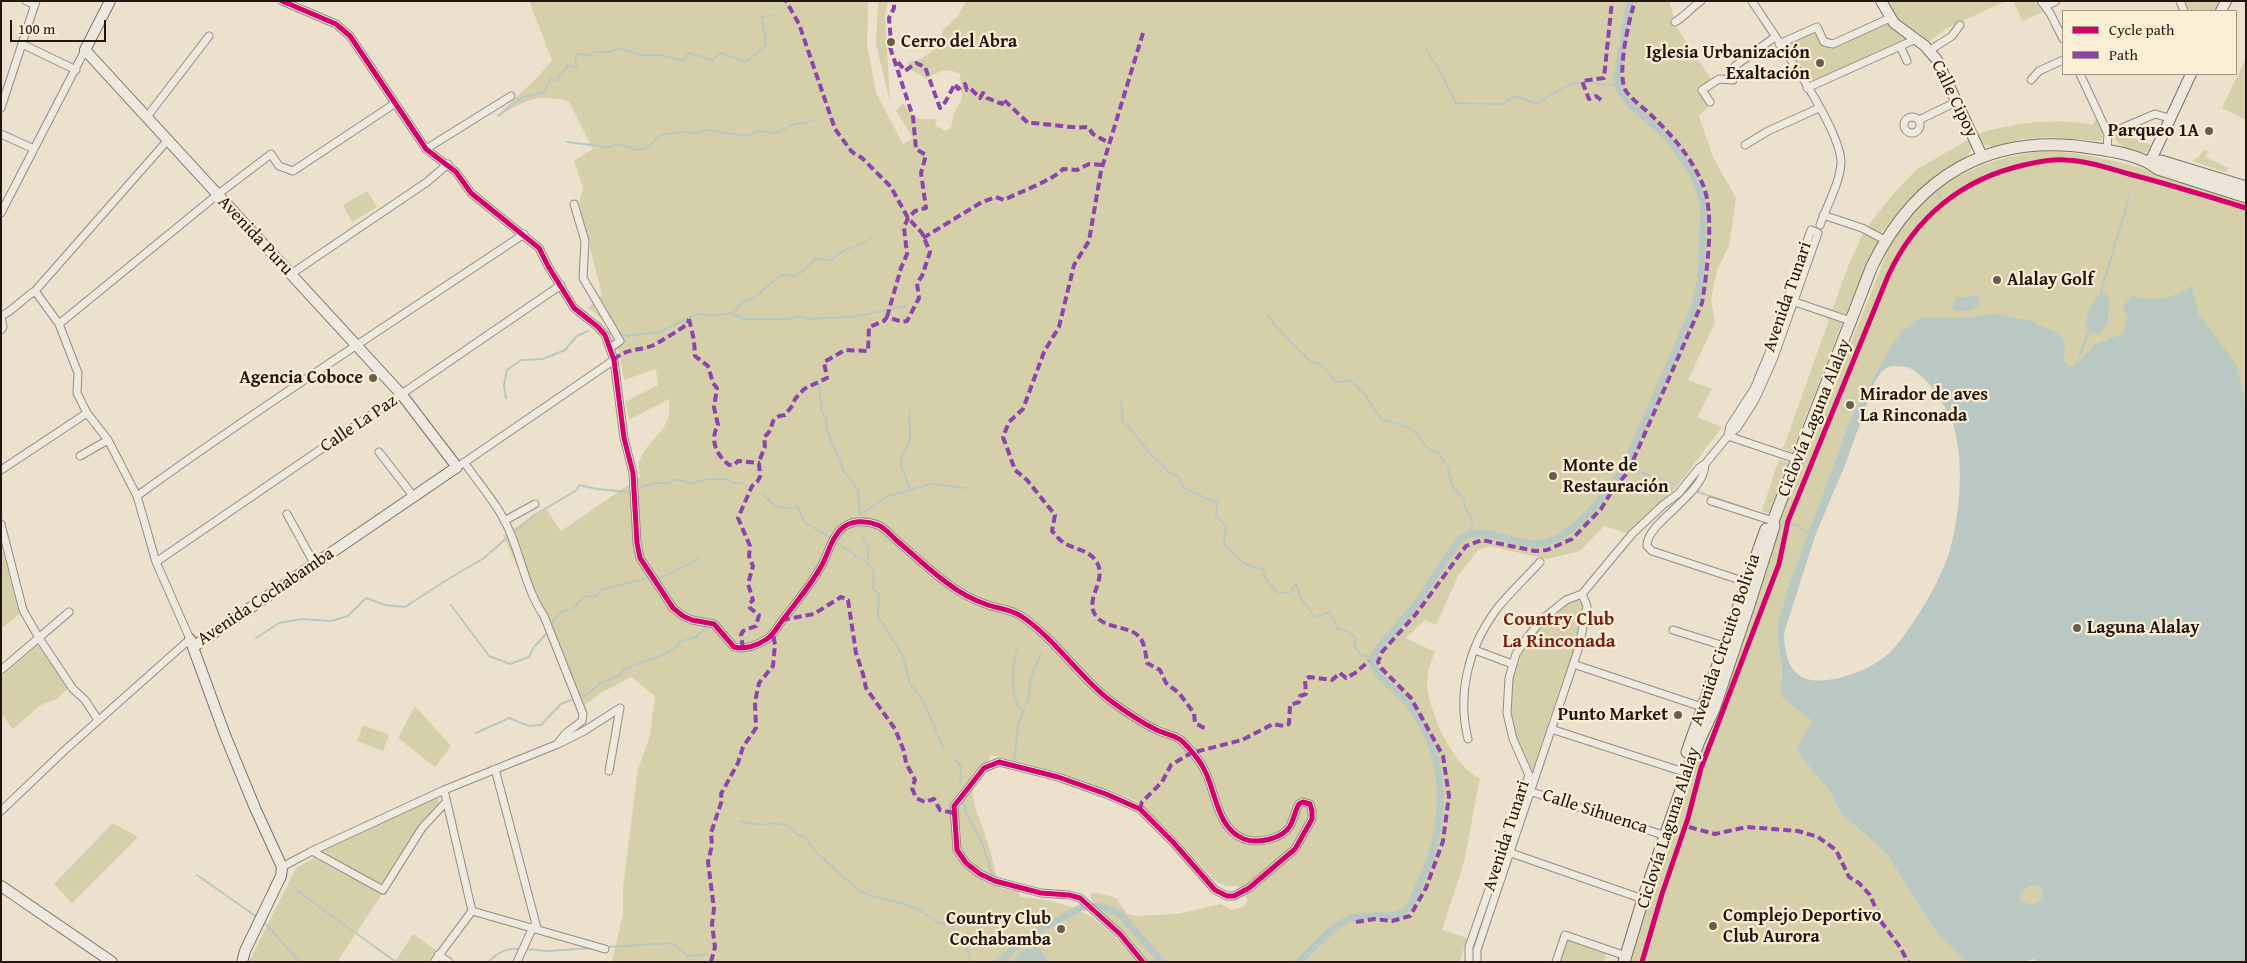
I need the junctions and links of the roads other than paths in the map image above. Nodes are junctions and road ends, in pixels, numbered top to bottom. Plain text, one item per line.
1 (26, 1) edge
2 (110, 1) edge
3 (282, 1) edge
4 (307, 1) edge
5 (1701, 1) edge
6 (1752, 1) edge
7 (1881, 1) edge
8 (2056, 1) edge
9 (35, 3) edge
10 (2044, 4) edge
11 (301, 8) junction
12 (1890, 18) junction
13 (1675, 22) dead end
14 (1960, 25) dead end
15 (209, 36) dead end
16 (2062, 36) edge
17 (1775, 37) junction
18 (1916, 39) junction
19 (22, 44) junction
20 (1779, 44) junction
21 (1900, 46) junction
22 (85, 50) junction
23 (1930, 50) junction
24 (2062, 60) edge
25 (1907, 61) dead end
26 (76, 70) junction
27 (2081, 75) edge
28 (2190, 75) edge
29 (2031, 80) dead end
30 (1807, 88) junction
31 (511, 96) dead end
32 (1710, 102) dead end
33 (1956, 102) junction
34 (394, 104) junction
35 (1, 108) edge
36 (1819, 108) junction
37 (146, 118) junction
38 (2169, 118) junction
39 (1919, 120) dead end
40 (1, 134) edge
41 (2108, 134) junction
42 (167, 141) junction
43 (1746, 145) dead end
44 (34, 149) junction
45 (426, 149) junction
46 (2107, 150) junction
47 (1982, 156) junction
48 (2150, 162) junction
49 (448, 164) junction
50 (2246, 187) edge
51 (217, 195) junction
52 (2246, 197) edge
53 (574, 204) dead end
54 (1, 212) edge
55 (1823, 215) junction
56 (1820, 225) dead end
57 (524, 234) junction
58 (1885, 240) junction
59 (291, 274) junction
60 (561, 285) junction
61 (35, 291) junction
62 (1787, 299) junction
63 (1795, 302) junction
64 (1, 317) edge
65 (1851, 321) junction
66 (59, 324) junction
67 (1, 330) edge
68 (355, 344) junction
69 (610, 348) junction
70 (614, 360) junction
71 (402, 395) junction
72 (88, 414) junction
73 (1728, 436) junction
74 (108, 440) junction
75 (379, 452) dead end
76 (80, 456) dead end
77 (1796, 459) junction
78 (461, 464) junction
79 (1705, 464) junction
80 (1, 470) edge
81 (137, 496) junction
82 (414, 497) junction
83 (1711, 501) dead end
84 (535, 504) dead end
85 (287, 514) dead end
86 (504, 521) junction
87 (1773, 521) junction
88 (1, 524) edge
89 (156, 562) junction
90 (1540, 562) dead end
91 (315, 565) junction
92 (1746, 582) junction
93 (1582, 594) junction
94 (69, 612) dead end
95 (1673, 630) dead end
96 (39, 638) junction
97 (192, 643) junction
98 (1724, 646) junction
99 (1475, 650) junction
100 (1512, 664) junction
101 (1573, 664) junction
102 (1, 670) edge
103 (1702, 707) junction
104 (98, 720) junction
105 (1551, 729) junction
106 (1468, 739) dead end
107 (558, 744) junction
108 (495, 770) junction
109 (609, 772) dead end
110 (1684, 772) junction
111 (1532, 776) junction
112 (444, 790) junction
113 (1527, 790) junction
114 (446, 802) junction
115 (1, 811) edge
116 (1662, 834) junction
117 (312, 851) junction
118 (1506, 852) junction
119 (282, 868) junction
120 (1, 886) edge
121 (1640, 898) junction
122 (472, 911) junction
123 (535, 927) junction
124 (605, 948) dead end
125 (1622, 958) edge
126 (436, 959) edge
127 (112, 962) edge
128 (242, 962) edge
129 (449, 962) edge
130 (517, 962) edge
131 (1143, 962) edge
132 (1469, 962) edge
133 (1477, 962) edge
134 (1556, 962) edge

1 - 9 street
2 - 22 street
3 - 11 street
4 - 11 street
5 - 13 street
6 - 17 street, Avenida Tunari
7 - 12 street, Calle Cipoy
8 - 10 street
9 - 19 street
10 - 16 street
11 - 34 street
12 - 18 street, Calle Cipoy
12 - 20 street
14 - 23 street
15 - 37 street
17 - 20 street, Avenida Tunari
17 - 32 street
18 - 21 street
18 - 23 street, Calle Cipoy
19 - 26 street
19 - 35 street
20 - 30 street, Avenida Tunari
21 - 25 street
21 - 30 street
22 - 26 street
22 - 37 street, Avenida Puru
23 - 33 street, Calle Cipoy
24 - 29 street
26 - 44 street
27 - 41 street
28 - 38 street
30 - 36 street, Avenida Tunari
31 - 45 street
33 - 39 street
33 - 47 street, Calle Cipoy
34 - 45 street
34 - 51 street
36 - 43 street
36 - 55 street, Avenida Tunari
37 - 42 street, Avenida Puru
38 - 41 street
38 - 48 street
40 - 44 street
41 - 46 street
42 - 51 street, Avenida Puru
42 - 61 street
44 - 54 street
45 - 49 street
46 - 47 main road, Avenida Circuito Bolivia
46 - 48 main road, Avenida Circuito Bolivia
47 - 58 main road, Avenida Circuito Bolivia
48 - 50 main road, Avenida Circuito Bolivia
48 - 52 main road, Avenida Circuito Bolivia
49 - 57 street
49 - 59 street
51 - 59 street, Avenida Puru
51 - 66 street
53 - 69 street
55 - 56 street, Avenida Tunari
55 - 58 street
57 - 60 street
57 - 68 street
58 - 65 main road, Avenida Circuito Bolivia
59 - 68 street, Avenida Puru
60 - 69 street
60 - 71 street, Calle La Paz
61 - 64 street
61 - 66 street
62 - 63 street
62 - 63 street, Avenida Tunari
62 - 73 street, Avenida Tunari
63 - 65 street
63 - 73 street, Avenida Tunari
64 - 67 street
65 - 77 main road, Avenida Circuito Bolivia
66 - 72 street
68 - 71 street, Avenida Puru
68 - 81 street
69 - 70 street
70 - 78 street
70 - 131 street
71 - 78 street, Avenida Puru
71 - 89 street, Calle La Paz
72 - 74 street
72 - 80 street
73 - 77 street
73 - 79 street, Avenida Tunari
74 - 76 street
74 - 81 street
75 - 82 street
77 - 87 main road, Avenida Circuito Bolivia
78 - 82 street, Avenida Cochabamba
78 - 86 street
79 - 92 street, Avenida Tunari
79 - 93 street, Avenida Tunari
81 - 89 street
82 - 91 street, Avenida Cochabamba
83 - 87 street
84 - 86 street
85 - 91 street
86 - 107 street
87 - 92 main road, Avenida Circuito Bolivia
87 - 110 main road, Avenida Circuito Bolivia
88 - 96 street
89 - 97 street
90 - 99 street
91 - 97 street, Avenida Cochabamba
92 - 98 main road, Avenida Circuito Bolivia
93 - 100 street, Avenida Tunari
93 - 101 street, Avenida Tunari
94 - 96 street
95 - 98 street
96 - 102 street
96 - 104 street
97 - 104 street, Avenida Cochabamba
97 - 119 street
98 - 103 main road, Avenida Circuito Bolivia
99 - 100 street
99 - 106 street
100 - 111 street, Avenida Tunari
101 - 103 street
101 - 105 street, Avenida Tunari
103 - 110 main road, Avenida Circuito Bolivia
104 - 115 street, Avenida Cochabamba
105 - 110 street
105 - 111 street, Avenida Tunari
107 - 108 street
107 - 109 street
108 - 112 street
108 - 123 street
110 - 116 main road, Avenida Circuito Bolivia
111 - 113 street, Avenida Tunari
112 - 114 street
112 - 117 street
113 - 116 street, Calle Sihuenca
113 - 118 street, Avenida Tunari
114 - 117 street
114 - 122 street
116 - 121 main road, Avenida Circuito Bolivia
117 - 119 street
118 - 121 street
118 - 132 street, Avenida Tunari
118 - 133 street, Avenida Tunari
119 - 128 street
120 - 127 street
121 - 125 main road, Avenida Circuito Bolivia
122 - 123 street
122 - 126 street
123 - 124 street
123 - 130 street
125 - 134 street
126 - 129 street

